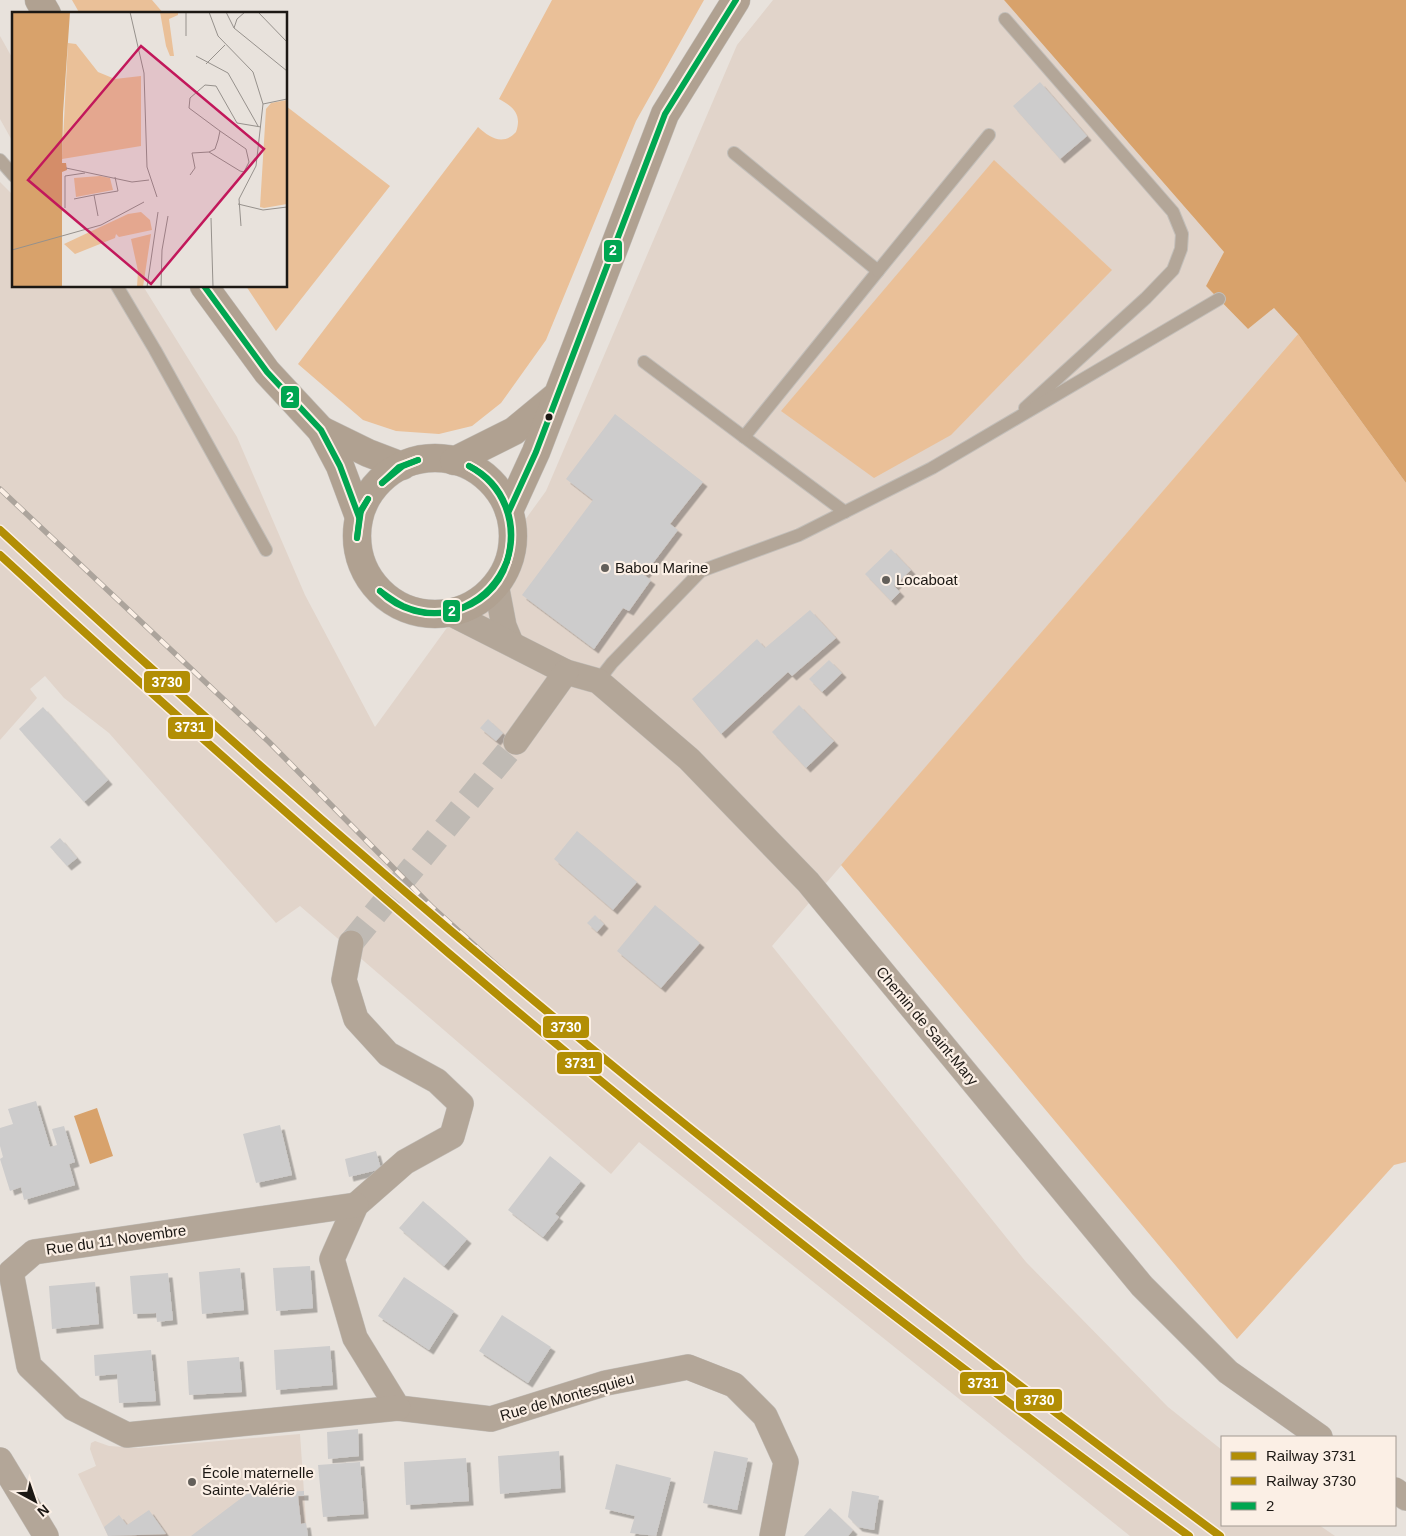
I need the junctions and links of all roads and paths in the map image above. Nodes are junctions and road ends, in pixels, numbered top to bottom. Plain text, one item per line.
1 (40, 0) edge
2 (736, 0) edge
3 (46, 12) edge
4 (1004, 18) dead end
5 (989, 135) dead end
6 (734, 153) dead end
7 (0, 160) edge
8 (12, 174) edge
9 (878, 271) junction
10 (118, 288) edge
11 (205, 288) edge
12 (1219, 299) dead end
13 (644, 362) dead end
14 (556, 397) junction
15 (1005, 426) junction
16 (320, 430) junction
17 (744, 437) junction
18 (454, 460) junction
19 (402, 466) junction
20 (509, 511) junction
21 (845, 512) junction
22 (359, 517) junction
23 (266, 550) dead end
24 (496, 584) junction
25 (448, 612) junction
26 (511, 643) junction
27 (566, 672) junction
28 (598, 681) junction
29 (516, 742) tunnel mouth
30 (351, 943) tunnel mouth
31 (356, 1205) junction
32 (398, 1408) junction
33 (1319, 1436) edge
34 (0, 1460) edge
35 (46, 1536) edge
36 (772, 1536) edge

1 - 3 street
2 - 14 street
4 - 15 lane
5 - 9 lane
6 - 9 lane
7 - 8 lane
9 - 17 lane
10 - 23 lane
11 - 16 street
12 - 15 lane
13 - 17 lane
14 - 18 street
14 - 20 street
15 - 21 lane
16 - 19 street
16 - 22 street
17 - 21 lane
18 - 19 street
18 - 20 street
19 - 22 street
20 - 24 street
21 - 28 lane
22 - 25 street
24 - 25 street
24 - 26 street
25 - 26 street, Chemin de Saint-Mary
26 - 27 street, Chemin de Saint-Mary
27 - 28 street, Chemin de Saint-Mary
27 - 29 street
28 - 33 street, Chemin de Saint-Mary
30 - 31 street
31 - 32 street
31 - 32 street, Rue du 11 Novembre
32 - 36 street, Rue de Montesquieu
34 - 35 street

